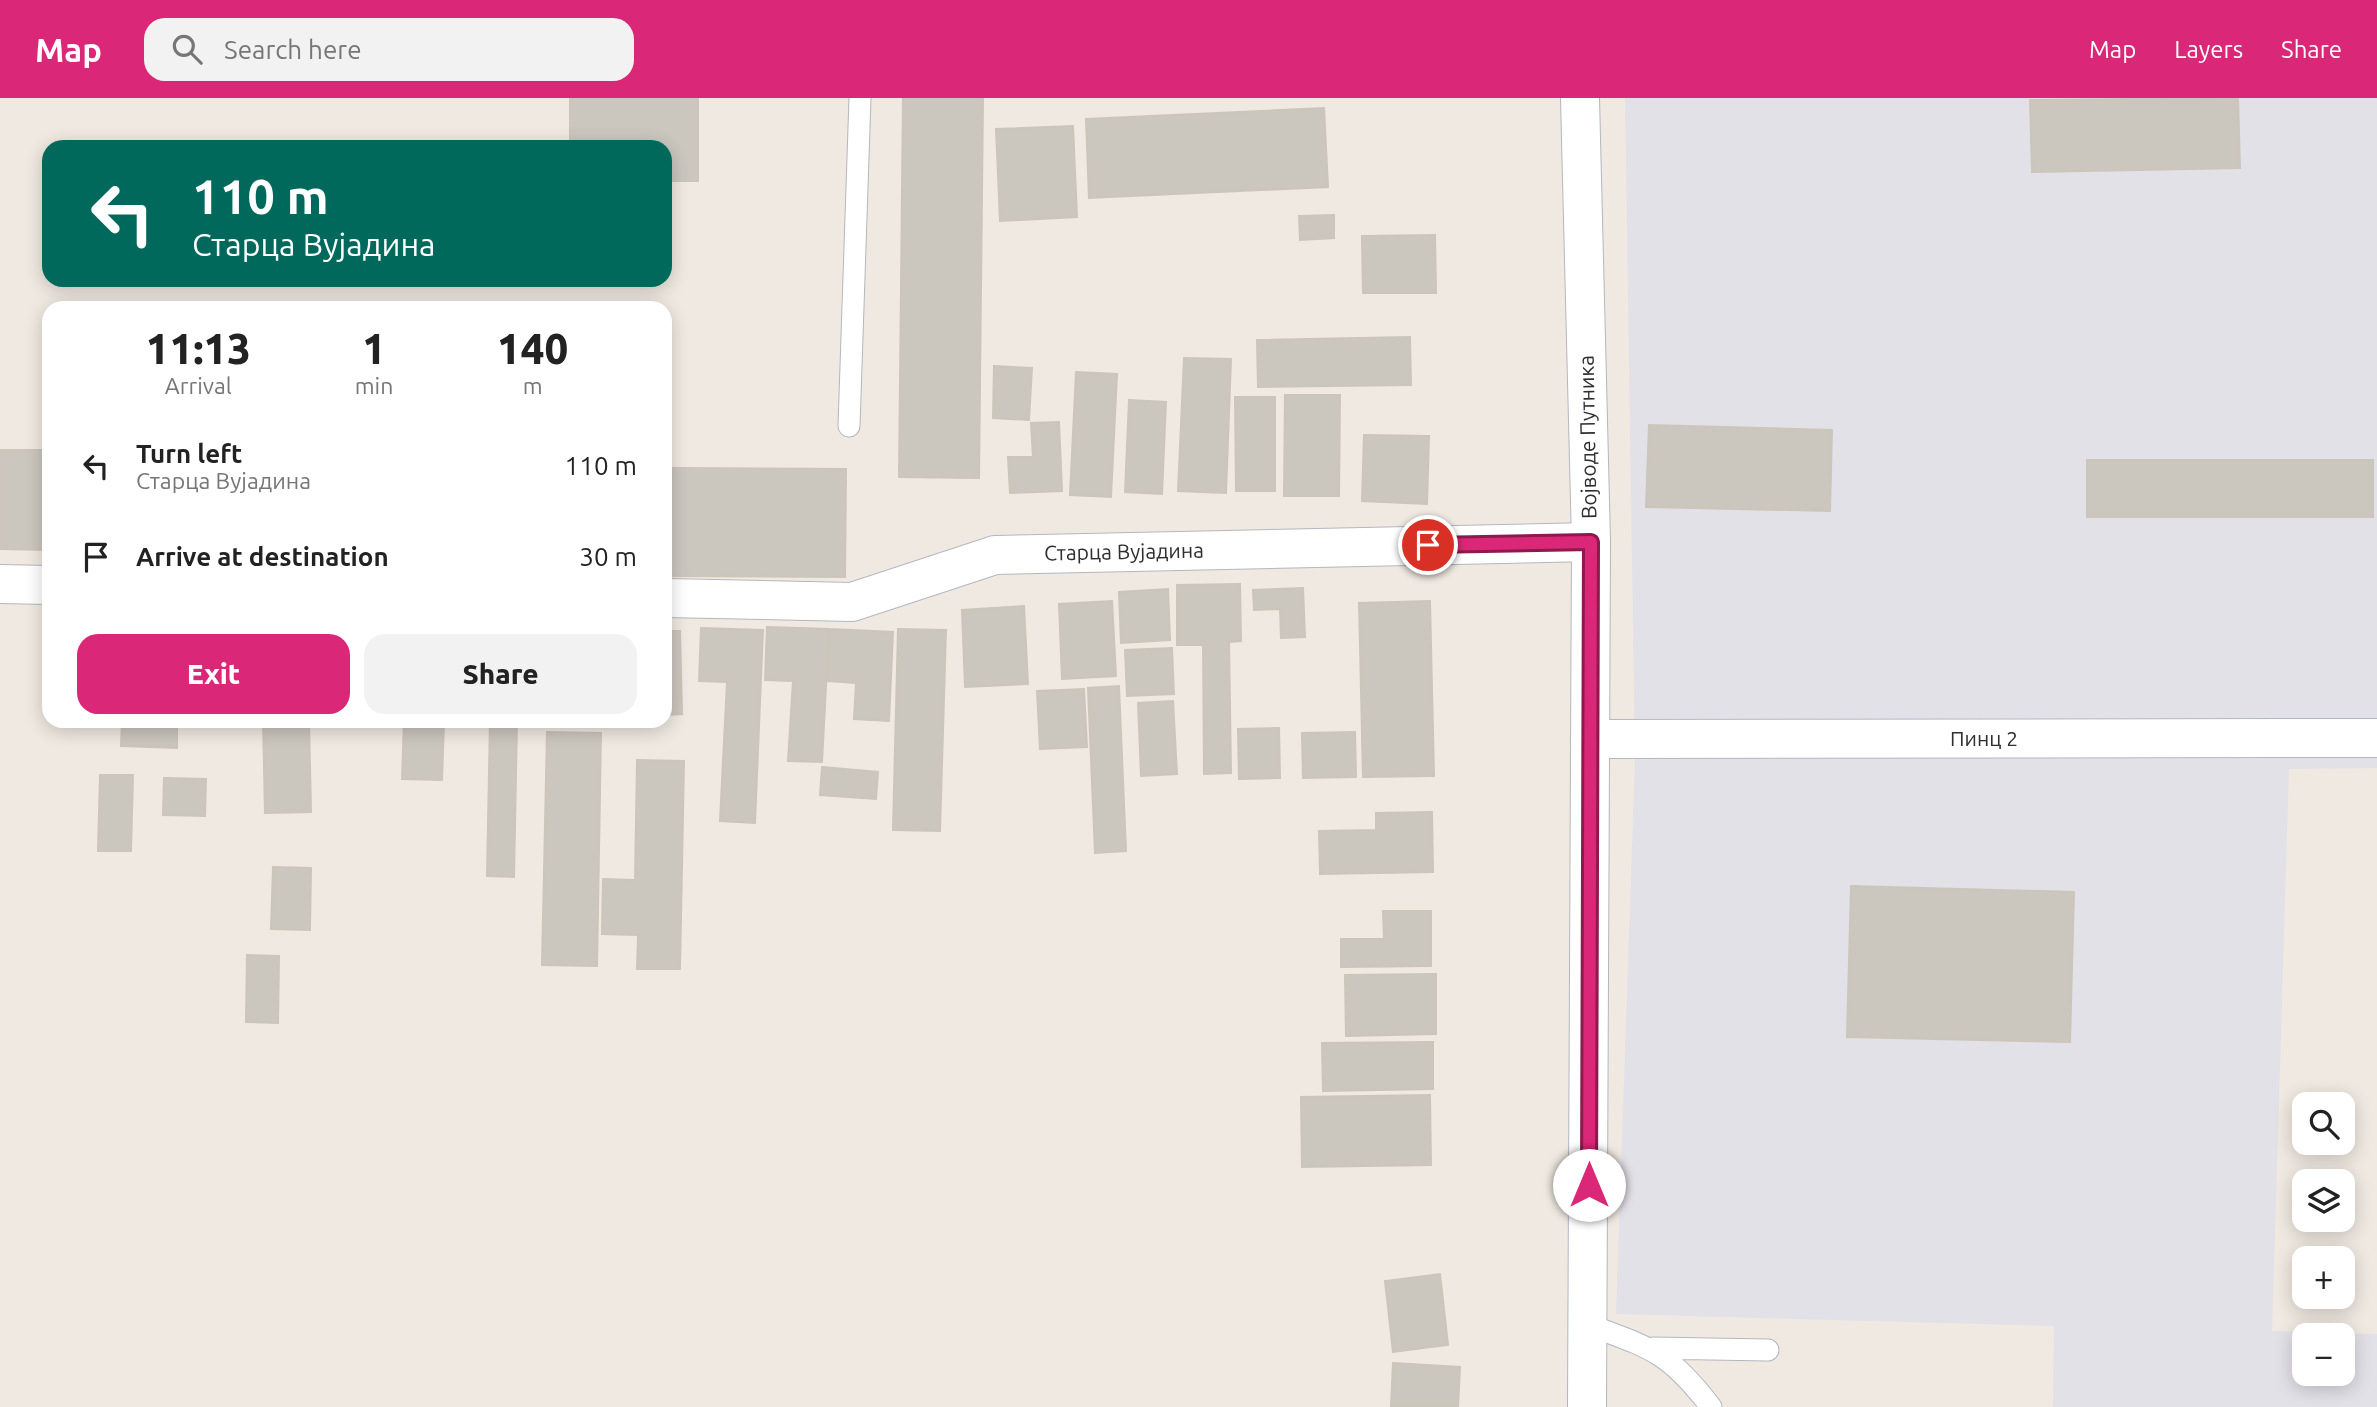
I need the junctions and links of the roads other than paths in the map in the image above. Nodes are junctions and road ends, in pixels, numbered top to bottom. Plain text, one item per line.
1 (860, 98) edge
2 (1580, 98) edge
3 (849, 426) dead end
4 (1591, 542) junction
5 (0, 584) edge
6 (42, 585) edge
7 (672, 598) edge
8 (2377, 738) edge
9 (1590, 739) junction
10 (1589, 1325) junction
11 (1653, 1348) junction
12 (1768, 1350) dead end
13 (1587, 1407) edge
14 (1711, 1407) edge

1 - 3 lane
2 - 4 street, Војводе Путника
4 - 7 street, Старца Вујадина
4 - 9 street, Војводе Путника
5 - 6 street
8 - 9 street, Пинц 2
9 - 10 street, Војводе Путника
10 - 11 lane
10 - 13 street, Војводе Путника
11 - 12 lane
11 - 14 lane

